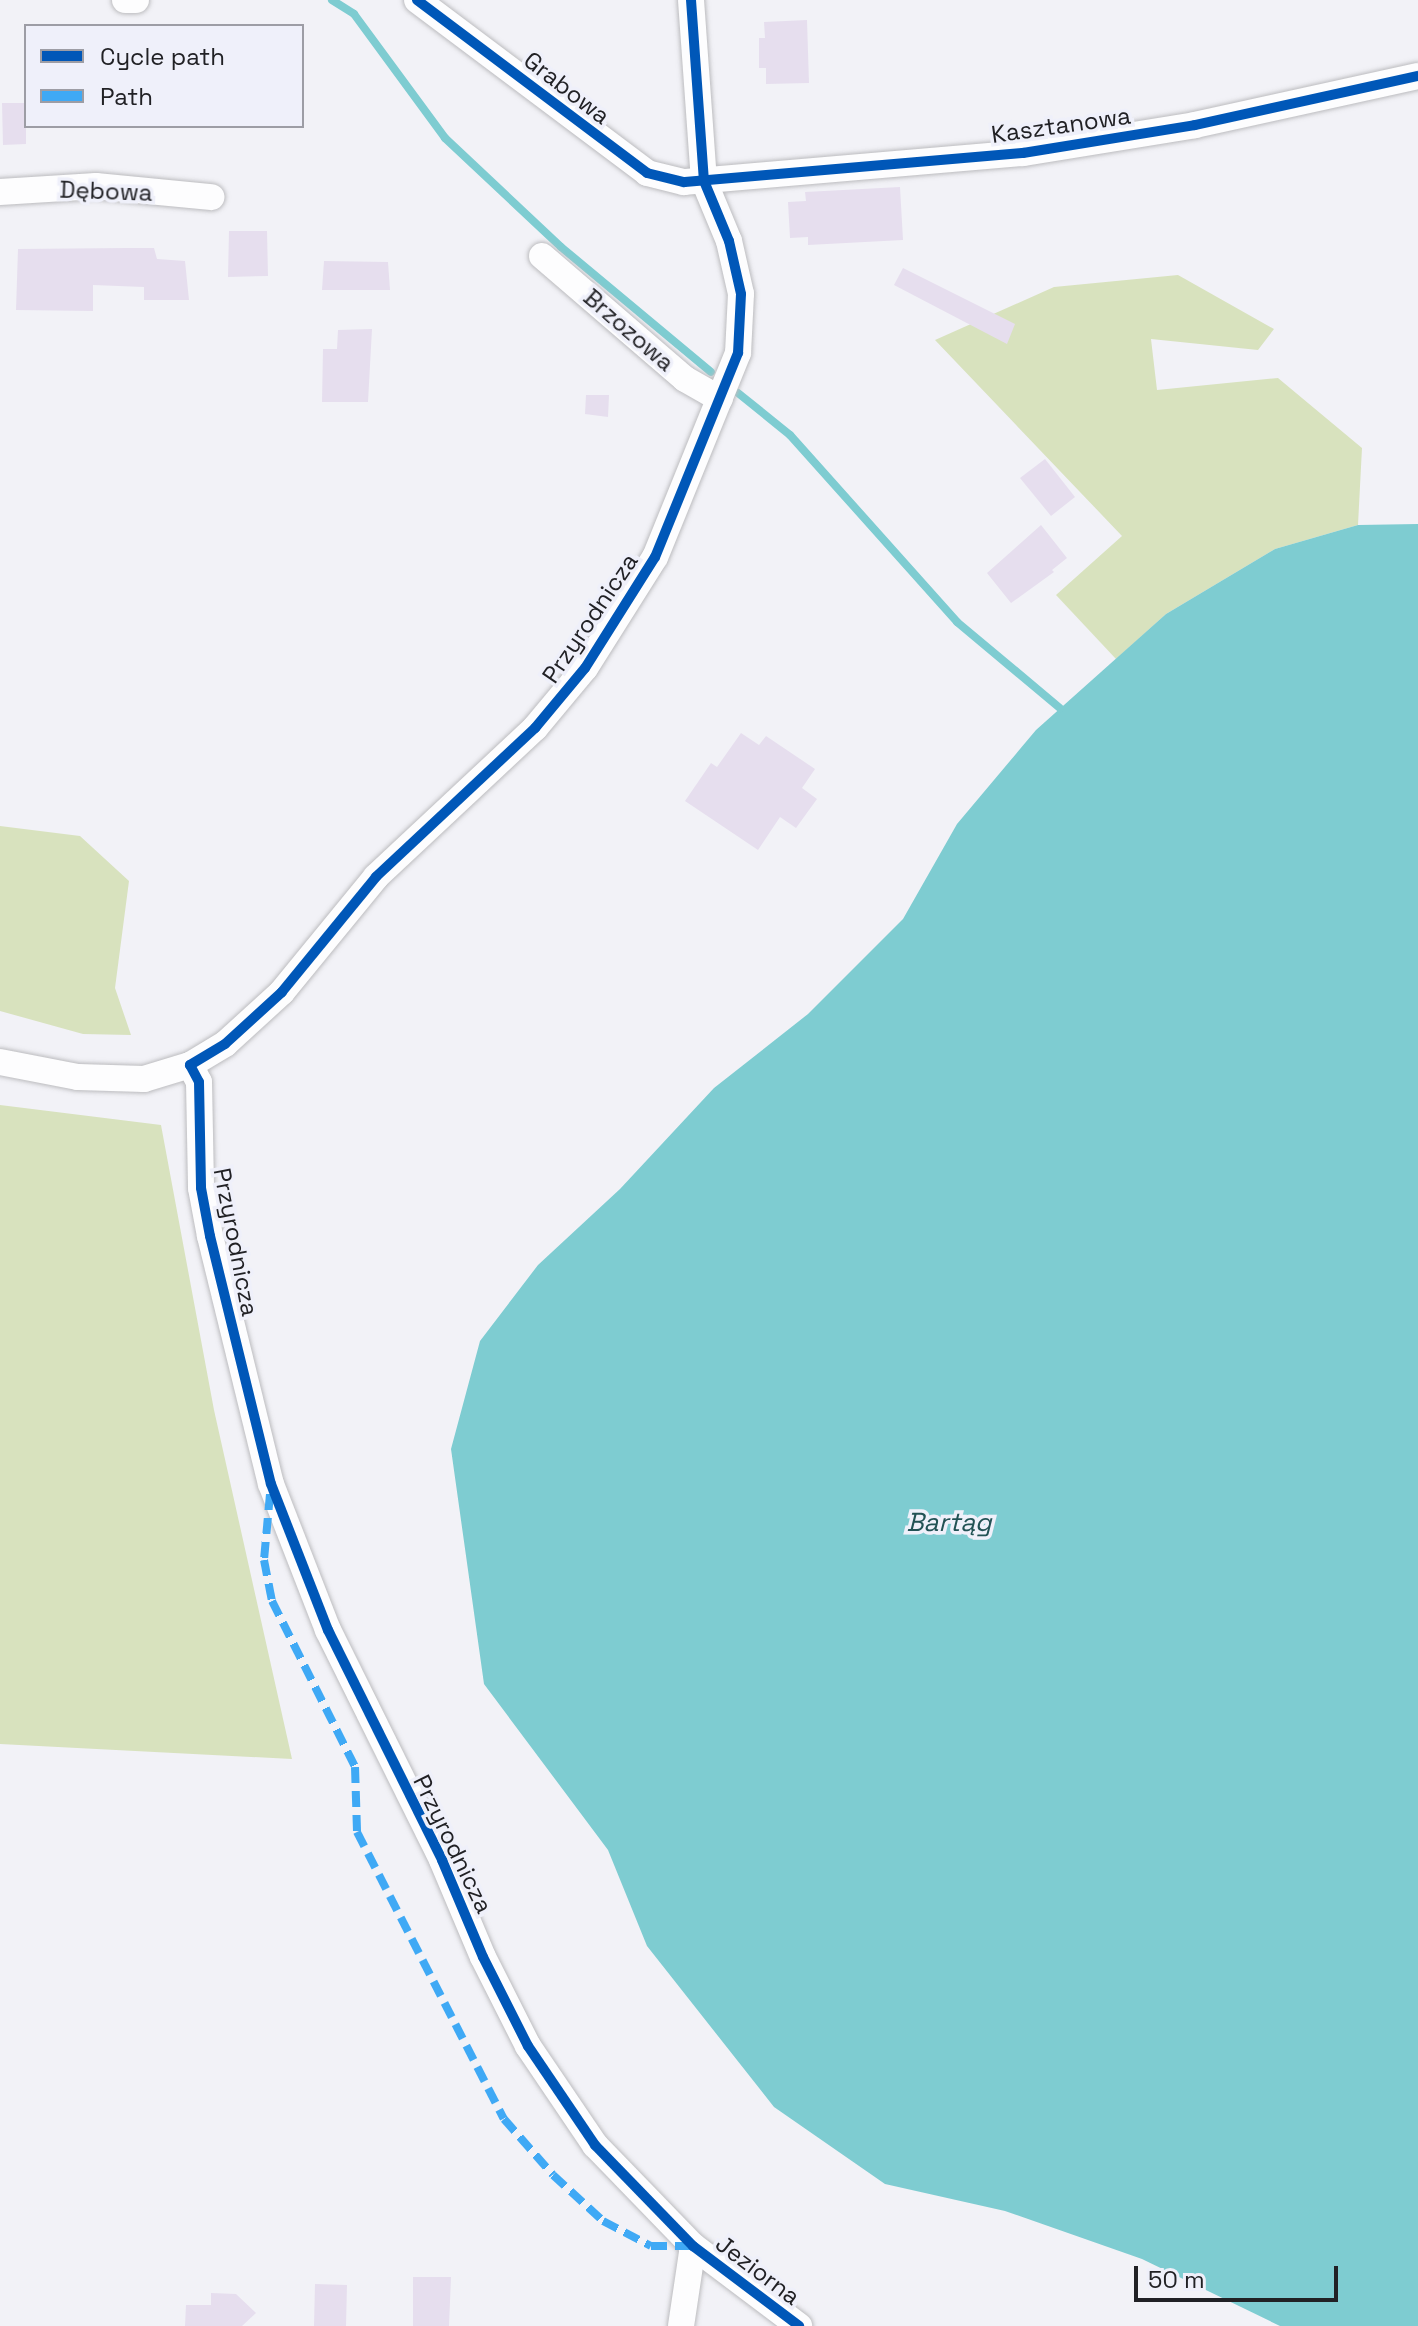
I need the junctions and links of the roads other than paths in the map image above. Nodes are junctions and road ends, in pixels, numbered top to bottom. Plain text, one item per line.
1 (125, 0) edge
2 (136, 0) edge
3 (417, 0) edge
4 (691, 0) edge
5 (1418, 76) edge
6 (704, 181) junction
7 (0, 192) edge
8 (211, 197) dead end
9 (542, 256) dead end
10 (720, 399) junction
11 (0, 1062) edge
12 (190, 1065) junction
13 (693, 2246) junction
14 (681, 2326) edge
15 (799, 2326) edge

1 - 2 street
3 - 6 street, Grabowa
4 - 6 street, Przyrodnicza
5 - 6 street, Kasztanowa
6 - 10 street, Przyrodnicza
7 - 8 street, Dębowa
9 - 10 street, Brzozowa
10 - 12 street, Przyrodnicza
11 - 12 street
12 - 13 street, Przyrodnicza
13 - 14 street, Jeziorna
13 - 15 street, Jeziorna

